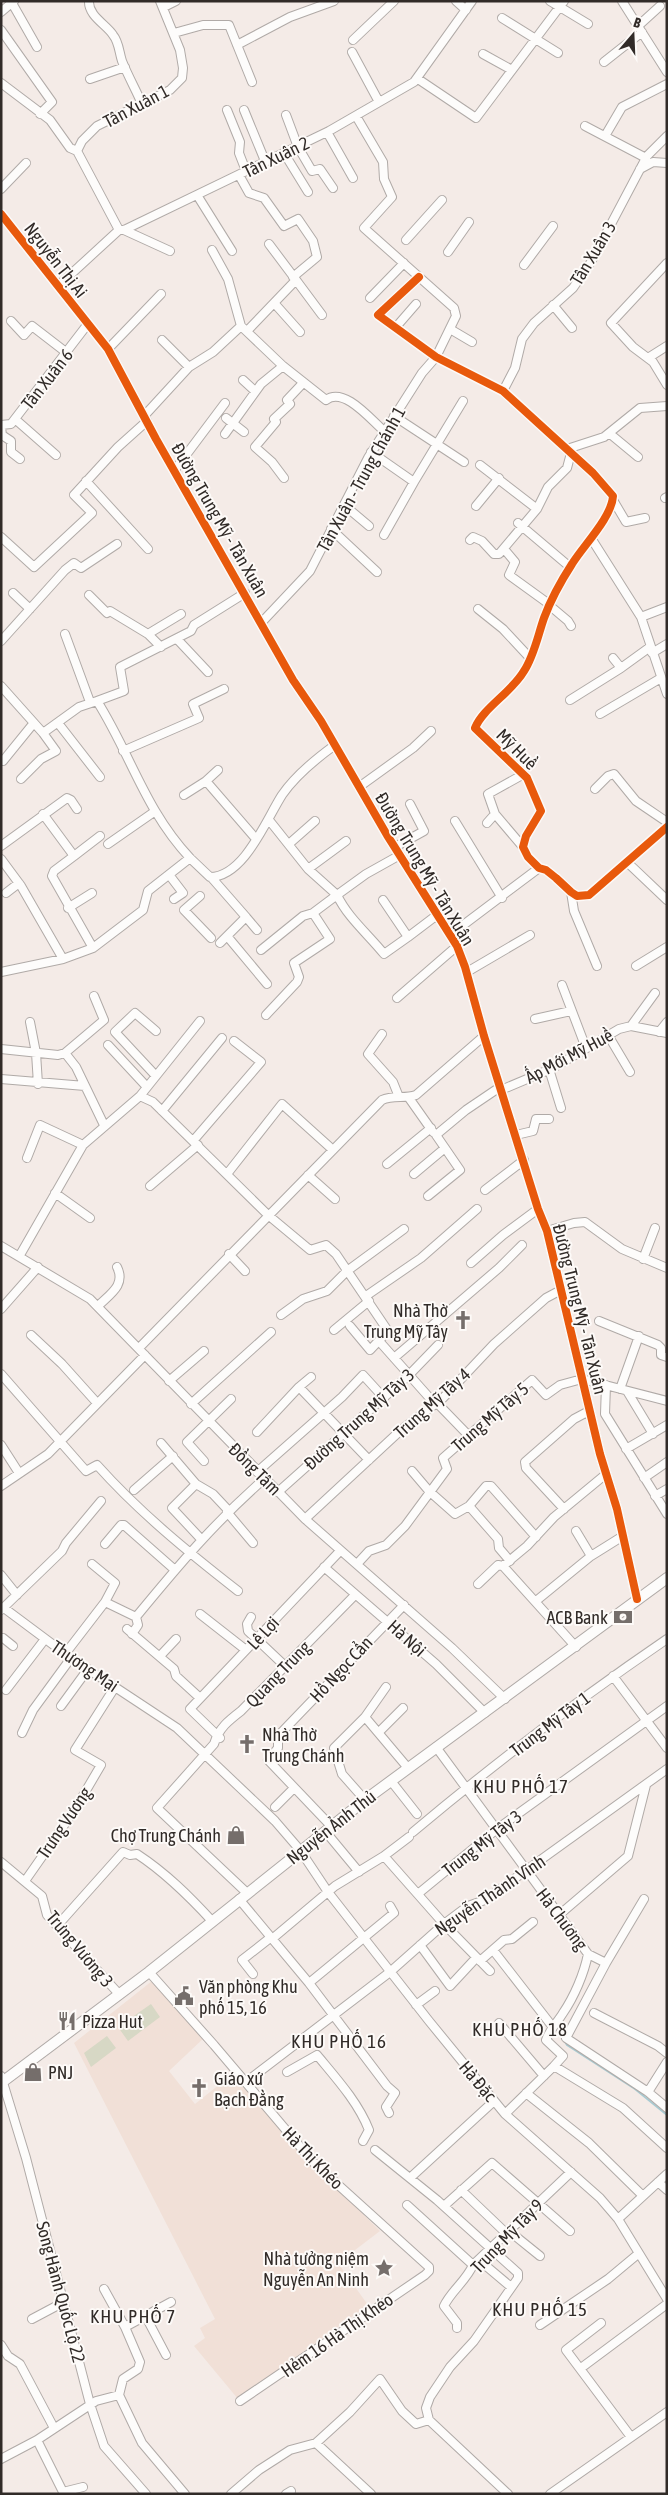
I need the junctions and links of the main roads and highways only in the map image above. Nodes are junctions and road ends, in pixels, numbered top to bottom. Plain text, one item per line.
1 (667, 1578) edge
2 (2, 2081) edge

1 - 2 main road, Nguyễn Ảnh Thủ

